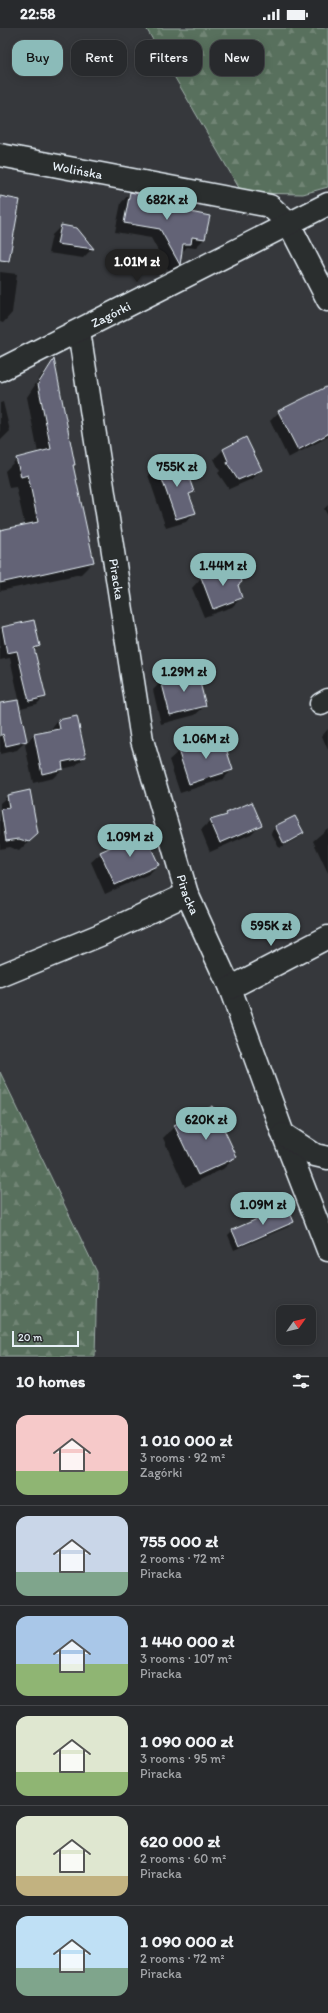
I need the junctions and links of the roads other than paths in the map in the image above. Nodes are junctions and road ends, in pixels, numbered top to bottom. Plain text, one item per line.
1 (0, 155) edge
2 (328, 204) edge
3 (289, 224) junction
4 (328, 300) edge
5 (79, 331) junction
6 (0, 370) edge
7 (187, 894) junction
8 (328, 937) edge
9 (0, 976) edge
10 (230, 988) junction
11 (283, 1134) junction
12 (328, 1158) edge
13 (328, 1250) edge

1 - 3 street, Wolińska
2 - 3 street, Zagórki
3 - 4 street, Wolińska
3 - 5 street, Zagórki
5 - 6 street, Zagórki
5 - 7 street, Piracka
7 - 9 street
7 - 10 street, Piracka
8 - 10 street
10 - 11 street, Piracka
11 - 12 street
11 - 13 street, Piracka

